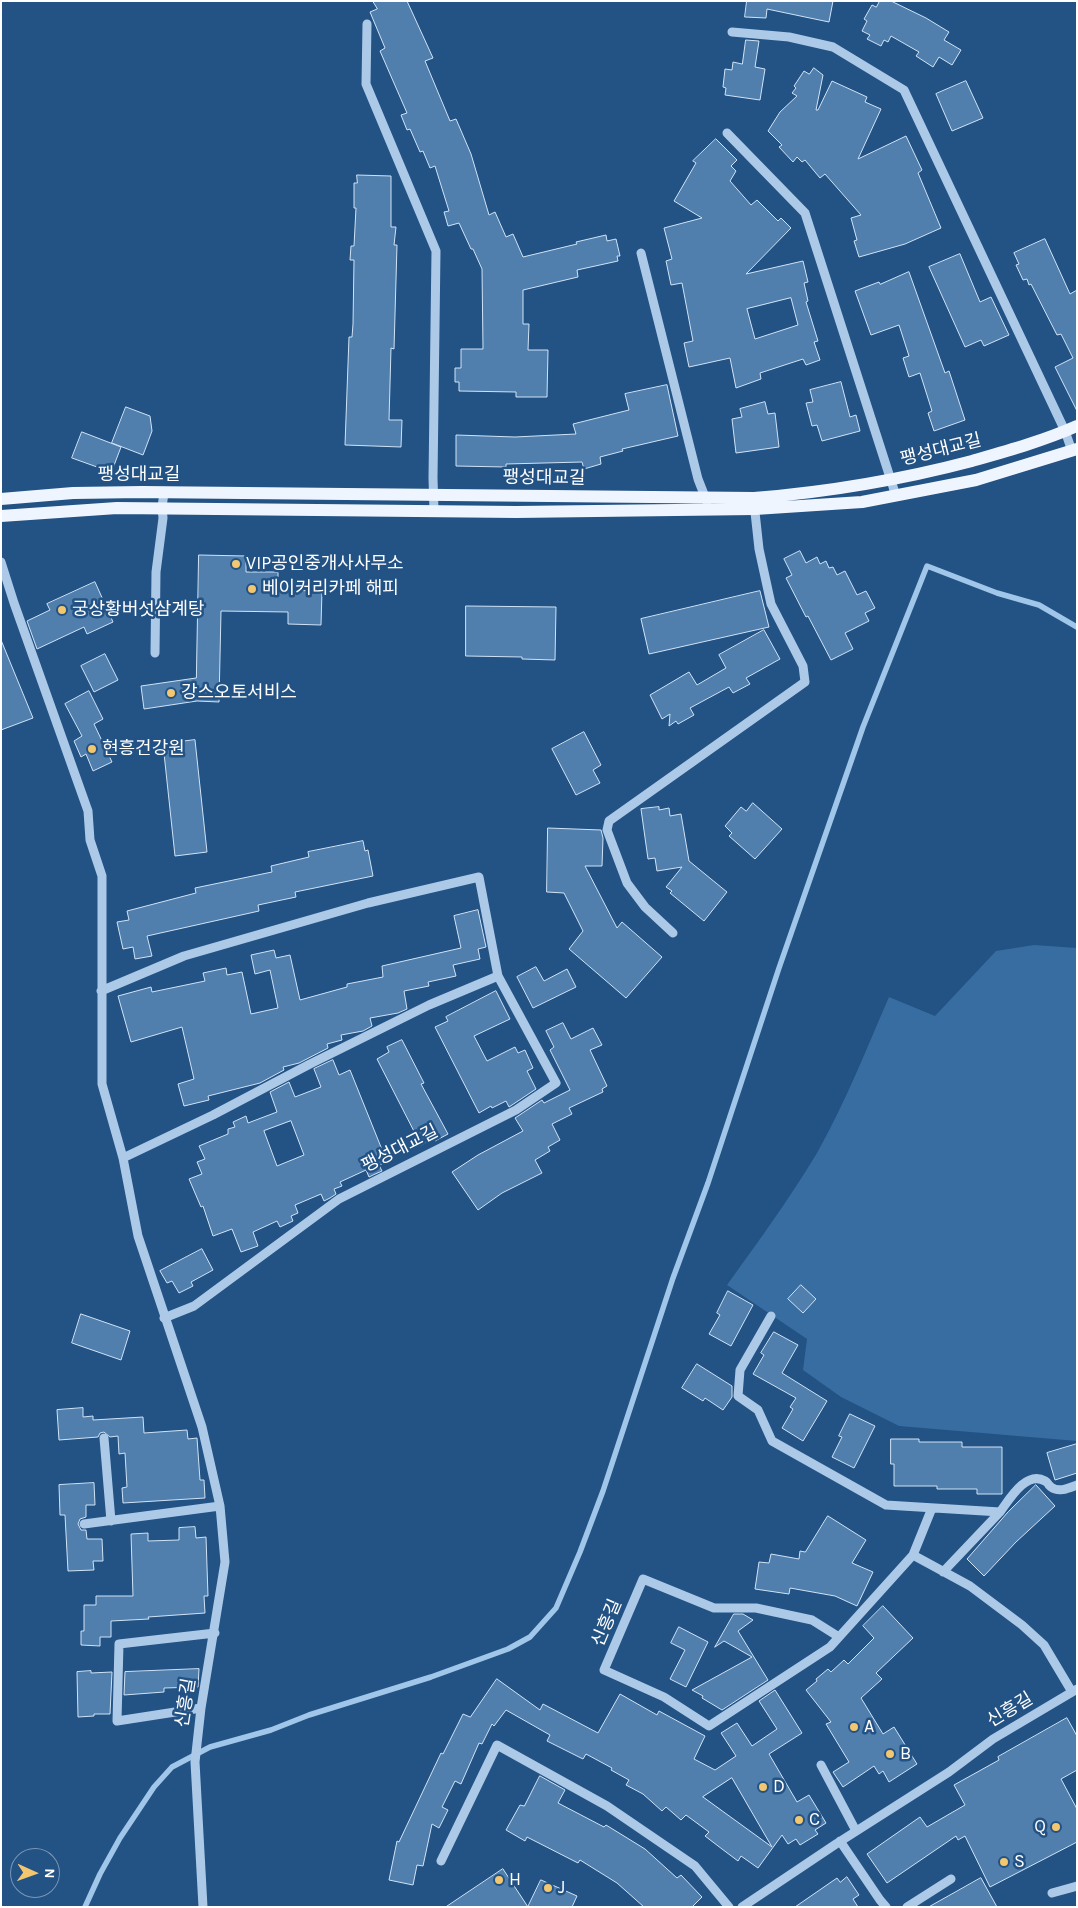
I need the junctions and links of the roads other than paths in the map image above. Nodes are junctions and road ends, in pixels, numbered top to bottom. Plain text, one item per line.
1 (367, 24) dead end
2 (732, 32) dead end
3 (728, 133) dead end
4 (641, 253) dead end
5 (1071, 429) edge
6 (1074, 450) edge
7 (891, 480) junction
8 (164, 493) junction
9 (434, 495) junction
10 (896, 496) junction
11 (1, 499) edge
12 (707, 503) junction
13 (754, 503) junction
14 (162, 507) junction
15 (434, 511) junction
16 (1, 516) edge
17 (1, 562) edge
18 (155, 653) dead end
19 (673, 933) dead end
20 (498, 976) junction
21 (101, 991) junction
22 (123, 1158) junction
23 (770, 1316) dead end
24 (164, 1318) junction
25 (104, 1438) dead end
26 (1077, 1485) edge
27 (220, 1506) junction
28 (932, 1508) junction
29 (1000, 1512) junction
30 (110, 1521) junction
31 (84, 1524) dead end
32 (913, 1555) junction
33 (943, 1572) junction
34 (215, 1633) junction
35 (839, 1637) junction
36 (1074, 1691) edge
37 (201, 1708) junction
38 (821, 1765) dead end
39 (856, 1831) junction
40 (840, 1841) junction
41 (441, 1861) dead end
42 (952, 1879) dead end
43 (1077, 1886) edge
44 (1052, 1893) dead end
45 (203, 1907) edge
46 (728, 1907) edge
47 (742, 1907) edge
48 (886, 1907) edge
49 (907, 1907) edge

1 - 9 street
2 - 5 street
3 - 7 street
4 - 12 street
5 - 6 street
5 - 7 main road, 팽성대교길
6 - 10 main road
7 - 10 street
7 - 13 main road, 팽성대교길
8 - 9 main road, 팽성대교길
8 - 11 main road, 팽성대교길
8 - 14 street
9 - 12 main road, 팽성대교길
9 - 15 street
10 - 13 main road
12 - 13 main road, 팽성대교길
12 - 15 main road
13 - 19 street
14 - 15 main road
14 - 16 main road
14 - 18 street
17 - 21 street
20 - 21 street, 팽성대교길
20 - 22 street
20 - 24 street, 팽성대교길
21 - 22 street
22 - 24 street
23 - 28 street
24 - 27 street
25 - 30 street
26 - 29 street
27 - 30 street
27 - 34 street, 신흥길
28 - 29 street
28 - 32 street
29 - 33 street
30 - 31 street
32 - 33 street, 신흥길
32 - 35 street, 신흥길
33 - 36 street, 신흥길
34 - 37 street, 신흥길
34 - 37 street
35 - 35 street, 신흥길
36 - 39 street, 신흥길
37 - 45 street, 신흥길
38 - 39 street
39 - 40 street, 신흥길
40 - 47 street, 신흥길
40 - 48 street
41 - 46 street
42 - 49 street
43 - 44 street

